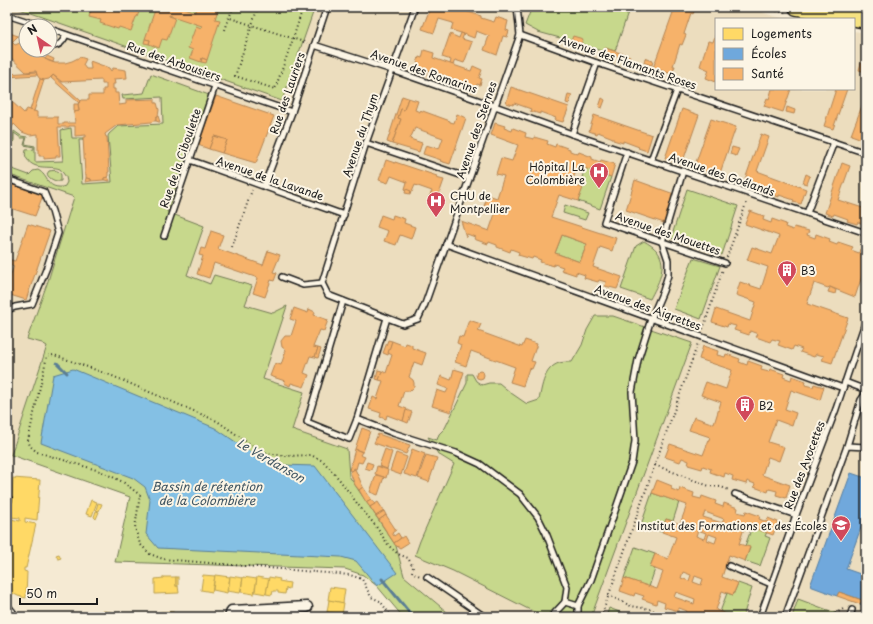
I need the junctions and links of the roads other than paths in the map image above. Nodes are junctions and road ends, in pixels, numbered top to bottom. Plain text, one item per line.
1 (327, 7) edge
2 (415, 7) edge
3 (517, 7) edge
4 (797, 7) edge
5 (7, 15) edge
6 (18, 19) edge
7 (866, 20) edge
8 (58, 32) edge
9 (520, 34) junction
10 (66, 35) junction
11 (58, 45) edge
12 (314, 46) junction
13 (597, 63) junction
14 (392, 70) junction
15 (215, 86) junction
16 (677, 90) junction
17 (495, 106) junction
18 (292, 112) junction
19 (572, 134) junction
20 (834, 142) junction
21 (366, 143) junction
22 (627, 152) junction
23 (866, 153) edge
24 (190, 160) junction
25 (651, 160) junction
26 (683, 171) junction
27 (469, 178) junction
28 (7, 179) edge
29 (264, 186) junction
30 (807, 213) junction
31 (344, 214) junction
32 (866, 233) edge
33 (164, 236) dead end
34 (662, 242) junction
35 (446, 244) junction
36 (725, 264) road end
37 (282, 277) dead end
38 (322, 283) junction
39 (343, 301) junction
40 (7, 310) edge
41 (387, 318) junction
42 (651, 318) junction
43 (866, 320) edge
44 (845, 382) junction
45 (843, 388) junction
46 (866, 390) edge
47 (866, 393) edge
48 (357, 419) junction
49 (847, 446) junction
50 (866, 447) edge
51 (735, 494) road end
52 (9, 499) dead end
53 (7, 506) edge
54 (796, 515) junction
55 (729, 566) dead end
56 (427, 577) road end
57 (772, 584) junction
58 (565, 602) junction
59 (7, 605) edge
60 (578, 606) junction
61 (307, 607) dead end
62 (852, 610) dead end
63 (8, 617) edge
64 (230, 617) edge
65 (485, 617) edge
66 (551, 617) edge
67 (578, 617) edge
68 (760, 617) edge
69 (785, 617) edge
70 (850, 617) edge

1 - 12 lane, Rue des Lauriers
2 - 14 lane, Avenue du Thym
3 - 9 lane, Avenue des Sternes
4 - 7 main road
5 - 6 lane
8 - 10 lane, Rue des Arbousiers
9 - 13 lane, Avenue des Flamants Roses
9 - 17 lane, Avenue des Sternes
10 - 11 lane
10 - 15 lane, Rue des Arbousiers
12 - 14 lane, Avenue des Romarins
12 - 18 lane, Rue des Lauriers
13 - 16 lane, Avenue des Flamants Roses
13 - 19 lane
14 - 17 lane, Avenue des Romarins
14 - 21 lane, Avenue du Thym
15 - 18 lane, Rue des Arbousiers
15 - 24 lane, Rue de la Ciboulette
16 - 20 lane, Avenue des Flamants Roses
16 - 25 lane
17 - 19 lane, Avenue des Romarins
17 - 27 lane, Avenue des Sternes
18 - 29 lane, Rue des Lauriers
19 - 22 lane, Avenue des Goélands
20 - 23 lane, Avenue des Flamants Roses
20 - 30 lane
21 - 27 lane
21 - 31 lane, Avenue du Thym
22 - 25 lane, Avenue des Goélands
22 - 34 lane, Avenue des Mouettes
24 - 29 lane, Avenue de la Lavande
24 - 33 lane, Rue de la Ciboulette
25 - 26 lane, Avenue des Goélands
26 - 30 lane, Avenue des Goélands
26 - 34 lane
27 - 35 lane, Avenue des Sternes
28 - 40 lane
29 - 31 lane, Avenue de la Lavande
30 - 32 lane, Avenue des Goélands
31 - 38 lane, Avenue du Thym
34 - 36 lane, Avenue des Mouettes
34 - 42 lane
35 - 41 lane, Avenue des Sternes
35 - 42 lane, Avenue des Aigrettes
37 - 38 lane
38 - 39 lane, Avenue des Sternes
39 - 41 lane, Avenue des Sternes
39 - 48 lane
41 - 48 lane
42 - 45 lane, Avenue des Aigrettes
42 - 60 lane
43 - 44 lane, Rue des Avocettes
44 - 45 lane, Rue des Avocettes
44 - 46 lane
45 - 54 lane, Rue des Avocettes
47 - 49 lane
48 - 58 lane
49 - 50 lane
49 - 69 lane
51 - 54 lane
52 - 53 lane
54 - 57 lane, Rue des Avocettes
55 - 57 lane
56 - 65 lane
57 - 68 lane, Rue des Avocettes
58 - 60 lane
58 - 66 lane
59 - 63 lane
60 - 67 lane
61 - 64 street
62 - 70 lane

